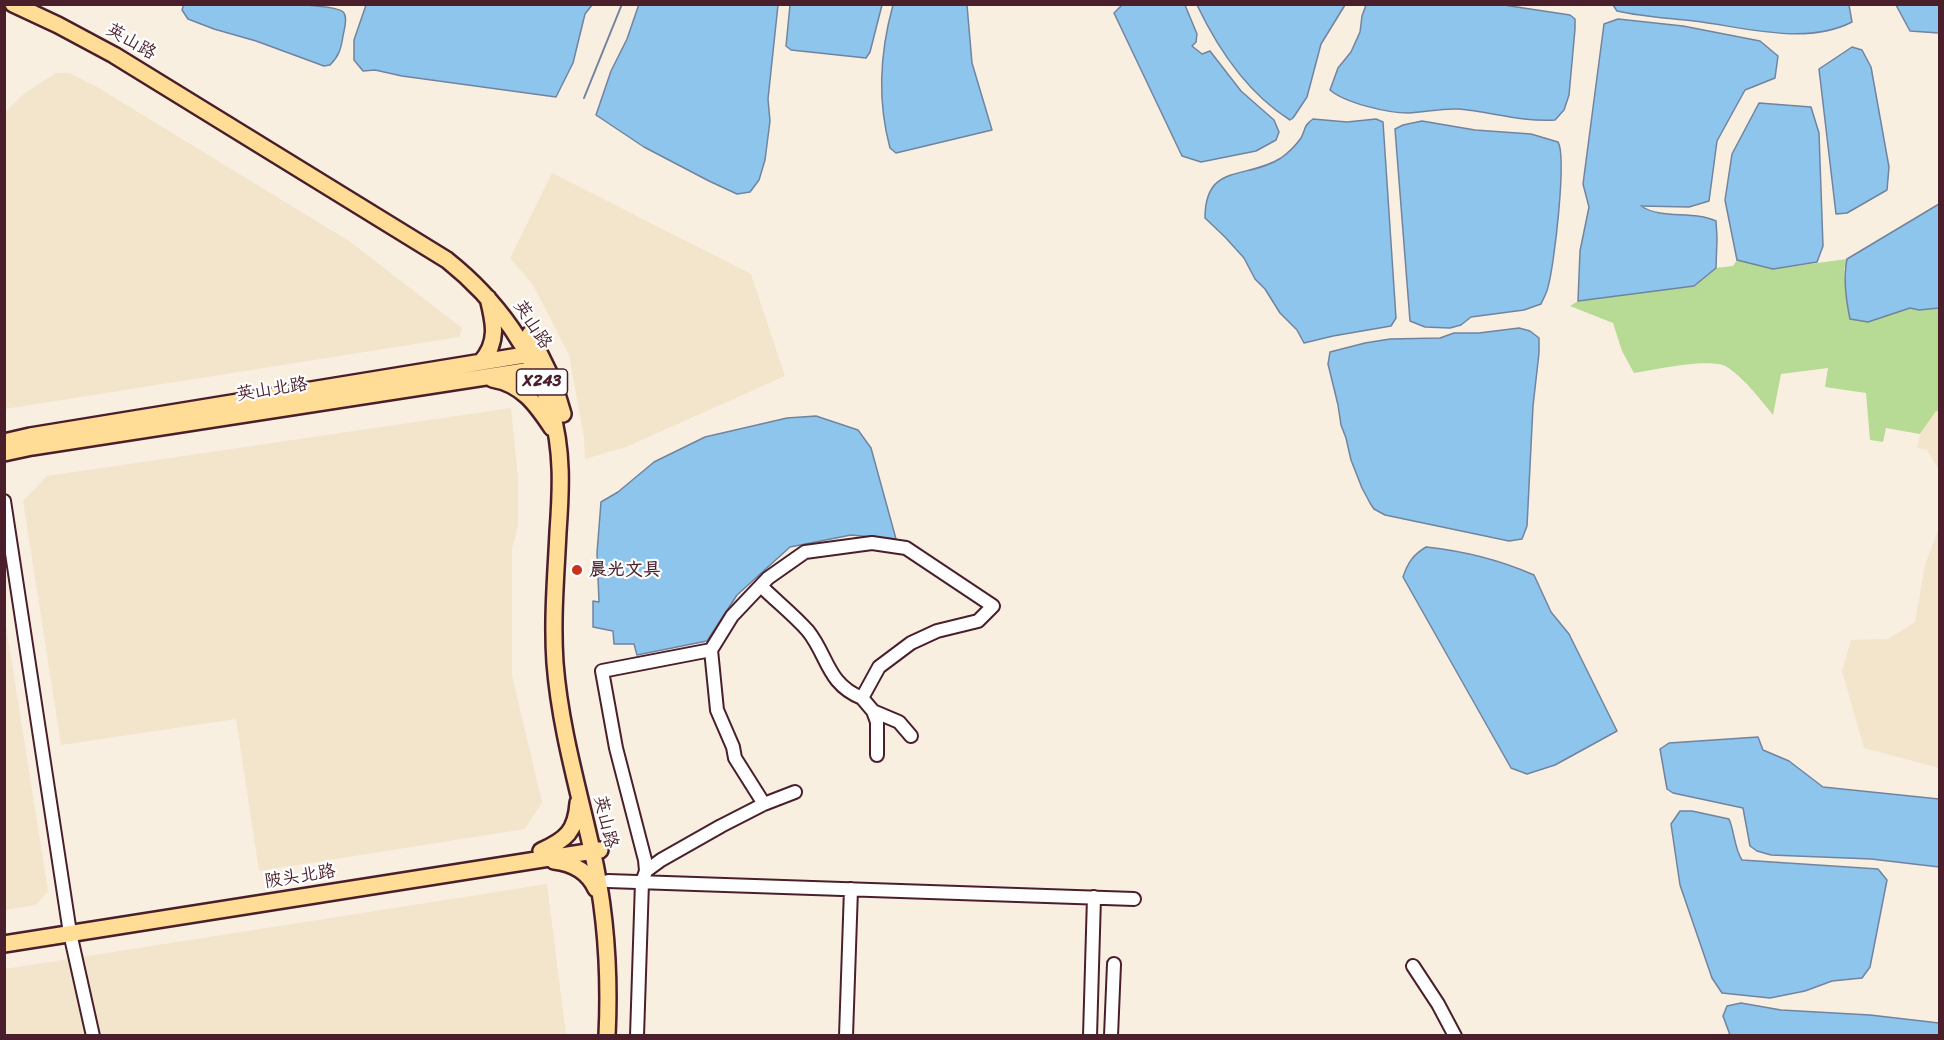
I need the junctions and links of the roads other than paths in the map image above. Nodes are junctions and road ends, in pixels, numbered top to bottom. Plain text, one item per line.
1 (13, 4) edge
2 (39, 4) edge
3 (487, 295) junction
4 (534, 353) junction
5 (542, 369) junction
6 (482, 370) junction
7 (558, 438) junction
8 (4, 442) edge
9 (4, 453) edge
10 (4, 501) edge
11 (761, 585) junction
12 (711, 650) junction
13 (862, 698) junction
14 (873, 711) junction
15 (911, 736) dead end
16 (877, 755) dead end
17 (577, 788) junction
18 (795, 792) dead end
19 (765, 804) junction
20 (596, 846) junction
21 (541, 855) junction
22 (644, 876) junction
23 (608, 881) junction
24 (851, 889) junction
25 (1094, 897) junction
26 (1134, 899) dead end
27 (601, 903) junction
28 (70, 930) junction
29 (4, 936) edge
30 (4, 944) edge
31 (1114, 964) dead end
32 (1413, 966) dead end
33 (93, 1035) edge
34 (607, 1035) edge
35 (617, 1035) edge
36 (637, 1035) edge
37 (846, 1035) edge
38 (1090, 1035) edge
39 (1111, 1035) edge
40 (1455, 1035) edge

1 - 3 main road, 英山路 / X243
2 - 4 main road, 英山路 / X243
3 - 4 main road, 英山路 / X243
3 - 6 main road
4 - 5 main road, 英山路 / X243
4 - 6 main road, 英山北路
5 - 6 main road, 英山北路
5 - 7 main road, 英山路 / X243
5 - 20 main road, 英山路 / X243
6 - 7 main road
6 - 8 main road, 英山北路
6 - 9 main road, 英山北路
7 - 17 main road, 英山路 / X243
10 - 28 street
11 - 12 street
11 - 13 street
11 - 13 street
12 - 19 street
12 - 22 street
13 - 14 street
14 - 15 street
14 - 16 street
17 - 20 main road, 英山路 / X243
17 - 21 main road
18 - 19 street
19 - 22 street
20 - 21 main road, 陂头北路
20 - 23 main road, 英山路 / X243
20 - 27 main road, 英山路 / X243
21 - 27 main road
21 - 28 main road, 陂头北路
22 - 23 street
22 - 24 street
22 - 36 street
23 - 35 main road, 英山路 / X243
24 - 25 street
24 - 37 street
25 - 26 street
25 - 38 street
27 - 34 main road, 英山路 / X243
28 - 29 main road, 陂头北路
28 - 30 main road, 陂头北路
28 - 33 street
31 - 39 street
32 - 40 street

